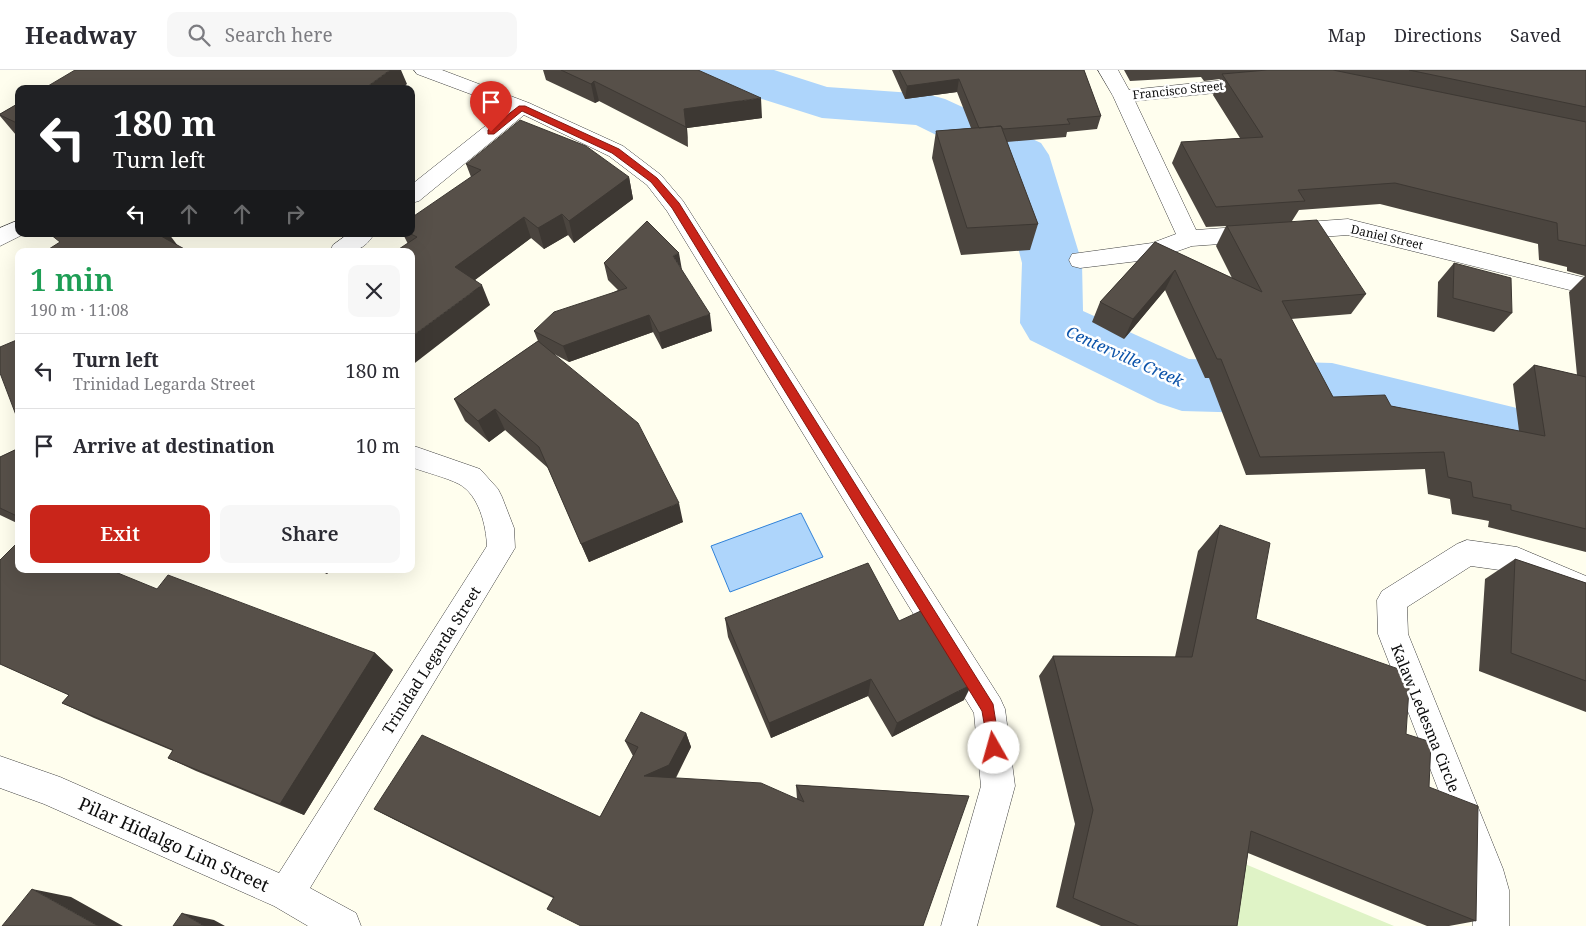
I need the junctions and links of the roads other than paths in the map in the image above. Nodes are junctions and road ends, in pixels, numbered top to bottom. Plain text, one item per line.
1 (424, 70) edge
2 (1108, 70) edge
3 (1220, 78) edge
4 (1271, 82) edge
5 (1123, 96) junction
6 (522, 108) junction
7 (415, 193) edge
8 (15, 229) edge
9 (359, 237) edge
10 (0, 238) edge
11 (1190, 238) junction
12 (345, 248) edge
13 (1080, 260) dead end
14 (1586, 286) edge
15 (415, 457) edge
16 (1586, 590) edge
17 (0, 772) edge
18 (286, 894) junction
19 (343, 926) edge
20 (959, 926) edge
21 (1491, 926) edge

1 - 6 street
2 - 5 street
3 - 4 street, Francisco Street
3 - 5 street, Francisco Street
5 - 11 street
6 - 7 street
6 - 20 street
8 - 10 street
9 - 12 street
11 - 13 street, Daniel Street
11 - 14 street, Daniel Street
15 - 18 street, Trinidad Legarda Street
16 - 21 street, Kalaw Ledesma Circle
17 - 18 street, Pilar Hidalgo Lim Street
18 - 19 street, Pilar Hidalgo Lim Street

